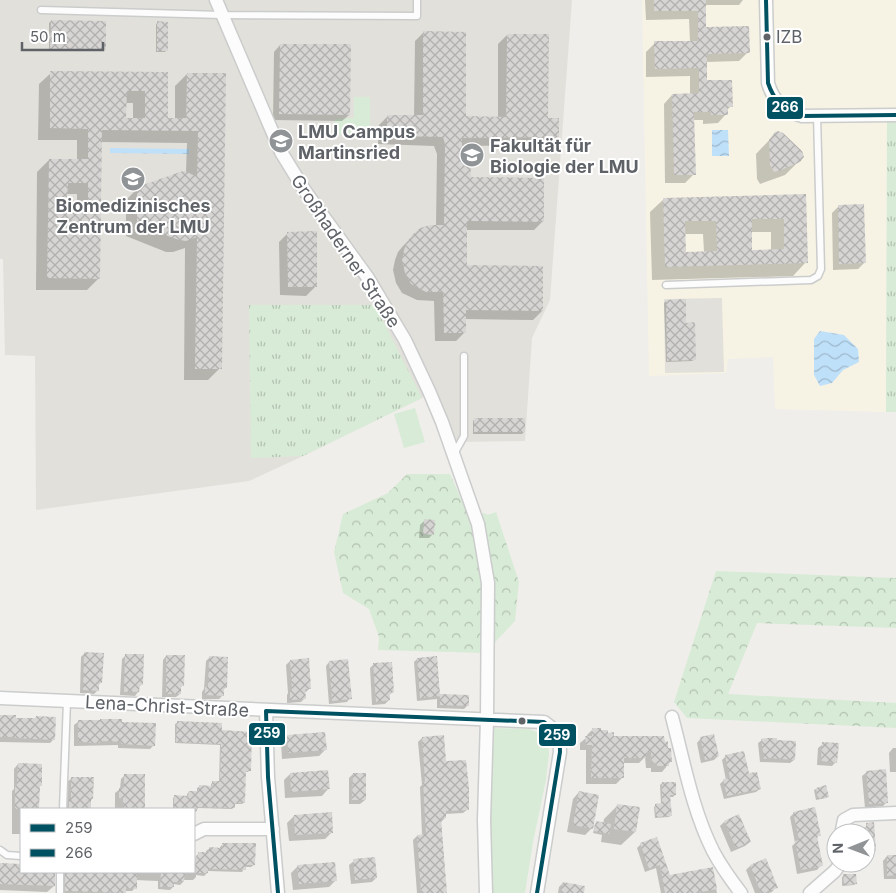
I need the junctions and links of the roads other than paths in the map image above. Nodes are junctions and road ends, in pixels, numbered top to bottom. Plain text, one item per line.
1 (216, 0) edge
2 (417, 0) edge
3 (766, 0) edge
4 (40, 10) dead end
5 (222, 15) junction
6 (817, 116) junction
7 (896, 116) edge
8 (666, 285) dead end
9 (464, 356) dead end
10 (454, 454) junction
11 (0, 698) edge
12 (67, 701) junction
13 (266, 711) junction
14 (672, 717) dead end
15 (487, 719) junction
16 (62, 808) edge
17 (896, 812) edge
18 (843, 823) edge
19 (273, 829) junction
20 (195, 834) edge
21 (0, 850) edge
22 (20, 856) edge
23 (60, 873) edge
24 (833, 873) edge
25 (60, 893) edge
26 (278, 893) edge
27 (486, 893) edge
28 (537, 893) edge
29 (741, 893) edge
30 (810, 893) edge

1 - 5 street, Großhaderner Straße
2 - 5 lane
3 - 6 street
4 - 5 lane
5 - 10 street, Großhaderner Straße
6 - 7 street
6 - 8 lane
9 - 10 lane
10 - 15 street, Großhaderner Straße
11 - 12 street, Lena-Christ-Straße
12 - 13 street, Lena-Christ-Straße
12 - 16 lane
13 - 15 street, Lena-Christ-Straße
13 - 19 street
14 - 29 street
15 - 27 street, Großhaderner Straße
15 - 28 street, Lena-Christ-Straße
17 - 18 street
19 - 20 street
19 - 26 street
21 - 22 lane
23 - 25 lane
24 - 30 street

